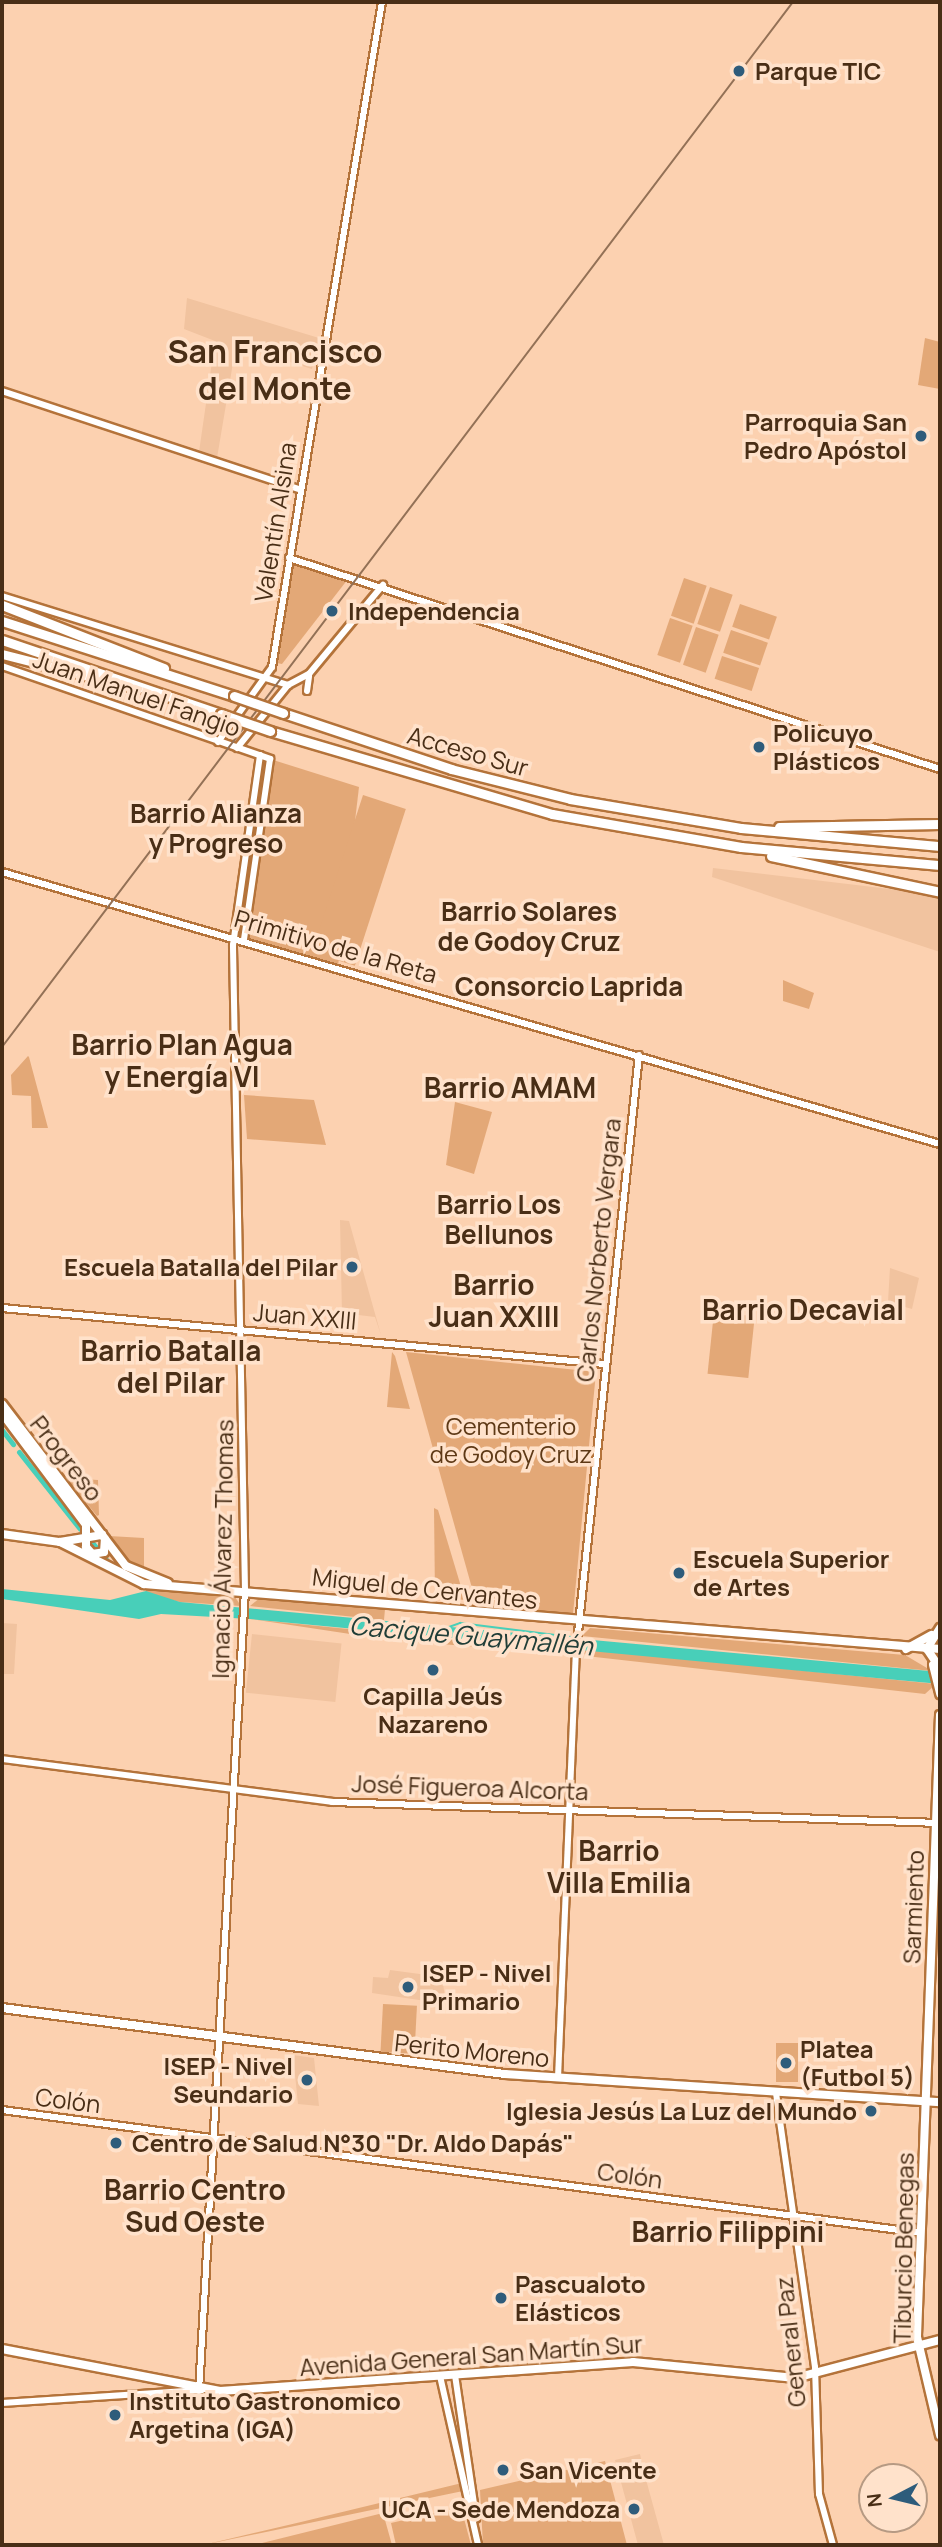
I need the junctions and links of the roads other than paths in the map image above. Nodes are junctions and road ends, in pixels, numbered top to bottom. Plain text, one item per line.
1 (382, 2) edge
2 (2, 391) edge
3 (299, 489) junction
4 (289, 558) junction
5 (368, 581) junction
6 (383, 585) junction
7 (2, 596) edge
8 (367, 599) junction
9 (2, 605) edge
10 (2, 621) edge
11 (2, 640) edge
12 (2, 654) edge
13 (2, 666) edge
14 (309, 674) junction
15 (269, 675) junction
16 (184, 679) junction
17 (288, 685) junction
18 (157, 691) junction
19 (307, 691) dead end
20 (250, 738) junction
21 (218, 742) junction
22 (237, 748) junction
23 (260, 755) junction
24 (940, 769) edge
25 (531, 789) junction
26 (940, 824) edge
27 (645, 833) junction
28 (940, 846) edge
29 (940, 865) edge
30 (2, 872) edge
31 (940, 892) edge
32 (234, 937) junction
33 (244, 939) junction
34 (639, 1055) junction
35 (940, 1144) edge
36 (2, 1308) edge
37 (241, 1330) junction
38 (604, 1364) junction
39 (2, 1404) edge
40 (2, 1413) edge
41 (2, 1534) edge
42 (104, 1537) junction
43 (87, 1539) junction
44 (60, 1542) junction
45 (88, 1553) junction
46 (168, 1583) junction
47 (245, 1590) junction
48 (579, 1623) junction
49 (936, 1629) edge
50 (927, 1649) junction
51 (940, 1649) edge
52 (906, 1650) junction
53 (935, 1667) edge
54 (939, 1684) edge
55 (940, 1694) edge
56 (940, 1715) edge
57 (2, 1759) edge
58 (234, 1789) junction
59 (571, 1810) junction
60 (938, 1823) edge
61 (2, 2008) edge
62 (220, 2036) junction
63 (558, 2078) junction
64 (776, 2093) junction
65 (926, 2101) junction
66 (940, 2102) edge
67 (2, 2110) edge
68 (214, 2139) junction
69 (794, 2217) junction
70 (921, 2233) junction
71 (940, 2340) edge
72 (917, 2346) junction
73 (2, 2349) edge
74 (455, 2375) junction
75 (440, 2376) junction
76 (816, 2376) junction
77 (199, 2390) junction
78 (2, 2403) edge
79 (940, 2435) edge
80 (475, 2526) junction
81 (478, 2545) edge
82 (833, 2545) edge

1 - 3 street, Valentín Alsina
2 - 3 street
3 - 4 street, Valentín Alsina
4 - 5 street
4 - 15 street, Valentín Alsina
5 - 6 street
5 - 8 street
6 - 8 street
6 - 24 street
7 - 15 street
8 - 14 street
9 - 16 highway
10 - 16 highway, Acceso Sur
11 - 18 highway, Acceso Sur
12 - 18 highway
13 - 21 street, Juan Manuel Fangio
14 - 17 street
14 - 19 street
15 - 17 street
15 - 21 street, Valentín Alsina
16 - 25 highway, Acceso Sur, bridge
17 - 20 street
18 - 27 highway, Acceso Sur, bridge
20 - 22 street
20 - 23 street
21 - 22 street, Juan Manuel Fangio
22 - 23 street, Juan Manuel Fangio
23 - 32 street
23 - 33 street, Juan Manuel Fangio
25 - 26 highway
25 - 28 highway, Acceso Sur
27 - 29 highway, Acceso Sur
27 - 31 highway
30 - 32 street, Primitivo de la Reta
32 - 33 street, Primitivo de la Reta
32 - 37 street, Ignacio Álvarez Thomas
33 - 34 street, Primitivo de la Reta
34 - 35 street, Primitivo de la Reta
34 - 38 street, Carlos Norberto Vergara
36 - 37 street, Juan XXIII
37 - 38 street, Juan XXIII
37 - 47 street, Ignacio Álvarez Thomas
38 - 48 street, Carlos Norberto Vergara
39 - 42 main road, Progreso
40 - 43 main road, Progreso
41 - 44 main road
42 - 43 main road
42 - 45 main road
42 - 46 main road, Miguel de Cervantes
43 - 44 main road
43 - 45 main road, Progreso
44 - 45 main road
45 - 46 main road, Miguel de Cervantes
46 - 47 main road, Miguel de Cervantes
47 - 48 main road, Miguel de Cervantes
47 - 58 street, Ignacio Álvarez Thomas
48 - 52 main road, Miguel de Cervantes
48 - 59 street, Carlos Norberto Vergara
49 - 50 main road
49 - 52 main road
50 - 51 main road, Miguel de Cervantes
50 - 52 main road, Miguel de Cervantes
50 - 53 main road
52 - 53 main road, Miguel de Cervantes
53 - 54 main road
54 - 55 main road
56 - 60 main road, Sarmiento
57 - 58 street, José Figueroa Alcorta
58 - 59 street, José Figueroa Alcorta
58 - 62 street, Ignacio Álvarez Thomas
59 - 60 street, José Figueroa Alcorta
59 - 63 street, Carlos Norberto Vergara
60 - 65 main road, Sarmiento
61 - 62 main road, Perito Moreno
62 - 63 main road, Perito Moreno
62 - 68 street, Ignacio Álvarez Thomas
63 - 64 main road, Perito Moreno
64 - 65 main road, Perito Moreno
64 - 69 street, General Paz
65 - 66 main road, Perito Moreno
65 - 70 main road, Tiburcio Benegas
67 - 68 street, Colón
68 - 69 street, Colón
68 - 77 street, Ignacio Álvarez Thomas
69 - 70 street, Colón
69 - 76 street, General Paz
70 - 72 main road, Tiburcio Benegas
71 - 72 main road, Avenida General San Martín Sur
72 - 76 main road, Avenida General San Martín Sur
72 - 79 main road, Tiburcio Benegas
73 - 77 main road, Avenida General San Martín Sur
74 - 75 main road, Avenida General San Martín Sur
74 - 76 main road, Avenida General San Martín Sur
74 - 80 street
75 - 77 main road, Avenida General San Martín Sur
75 - 80 street
76 - 82 street, General Paz
77 - 78 street
80 - 81 street

